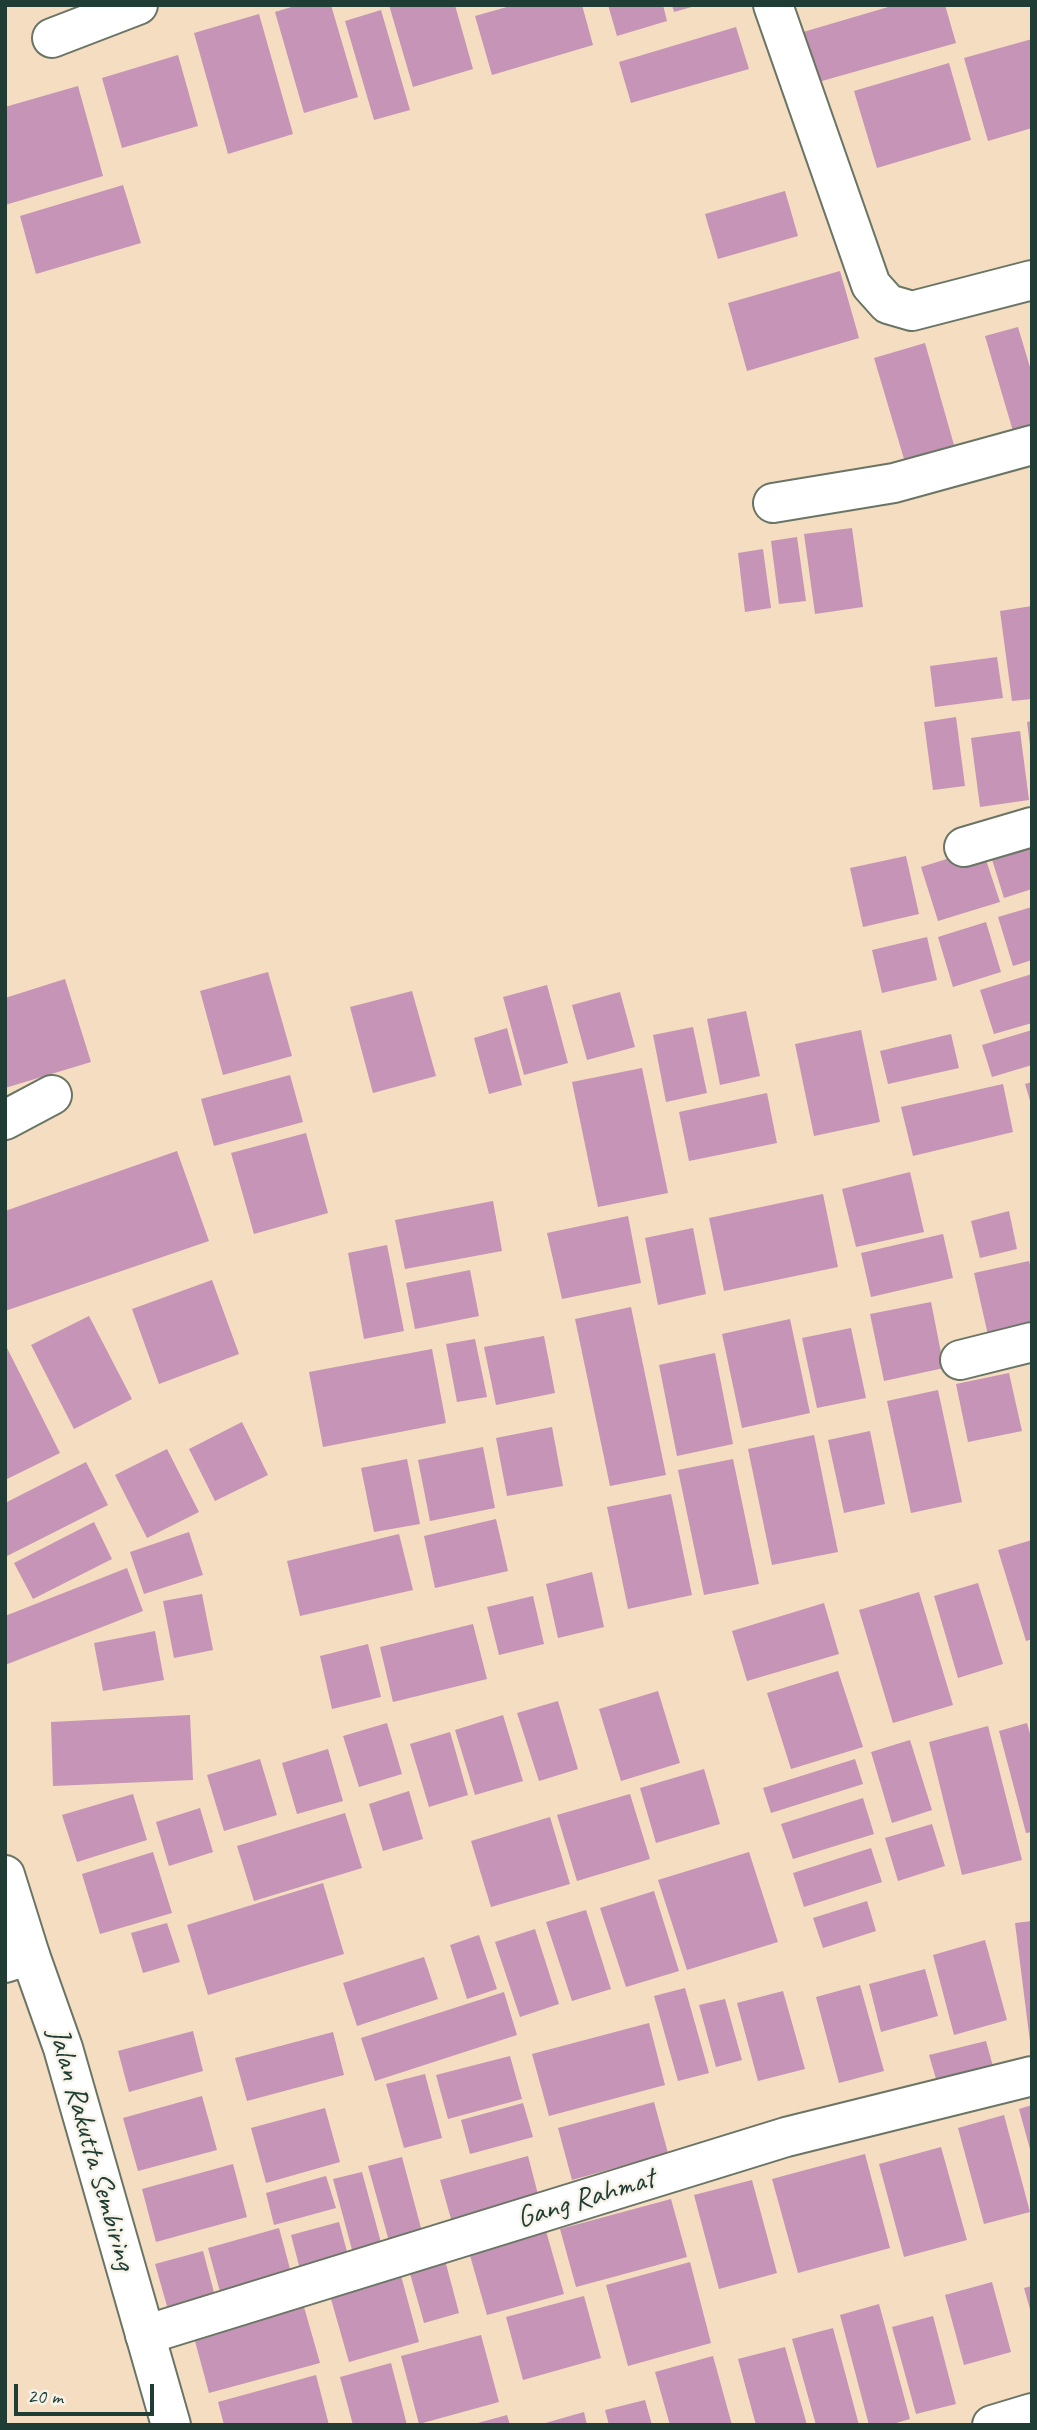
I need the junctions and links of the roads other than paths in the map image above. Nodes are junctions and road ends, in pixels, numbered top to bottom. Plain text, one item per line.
1 (138, 5) edge
2 (773, 5) edge
3 (52, 38) dead end
4 (1032, 280) edge
5 (1032, 445) edge
6 (773, 503) dead end
7 (1032, 828) edge
8 (964, 847) dead end
9 (52, 1096) dead end
10 (5, 1120) edge
11 (1032, 1342) edge
12 (960, 1360) dead end
13 (5, 1875) edge
14 (18, 1959) edge
15 (1032, 2076) edge
16 (145, 2335) junction
17 (1032, 2413) edge
18 (171, 2425) edge
19 (992, 2425) edge

1 - 3 street
2 - 4 street
5 - 6 street
7 - 8 street
9 - 10 street
11 - 12 street
13 - 14 street, Jalan Rakutta Sembiring
14 - 16 street, Jalan Rakutta Sembiring
15 - 16 street, Gang Rahmat
16 - 18 street, Jalan Rakutta Sembiring
17 - 19 street

